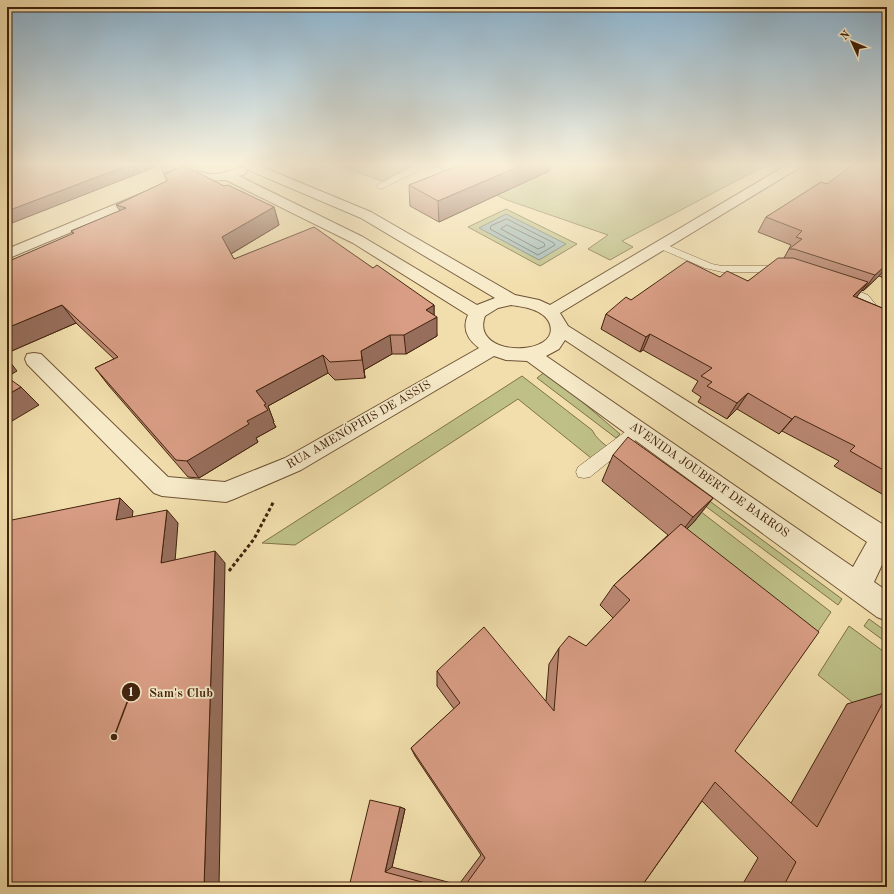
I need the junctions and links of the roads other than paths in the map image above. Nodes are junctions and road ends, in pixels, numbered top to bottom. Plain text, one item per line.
1 (124, 205) edge
2 (286, 205) edge
3 (343, 205) edge
4 (729, 205) edge
5 (660, 246) junction
6 (7, 254) edge
7 (795, 272) edge
8 (832, 284) edge
9 (511, 300) junction
10 (874, 310) edge
11 (478, 313) junction
12 (555, 320) junction
13 (492, 349) junction
14 (530, 354) junction
15 (34, 359) dead end
16 (638, 430) junction
17 (584, 472) dead end
18 (884, 539) edge
19 (858, 586) junction
20 (887, 607) edge

1 - 6 street
2 - 11 street
3 - 9 street
4 - 5 street
5 - 7 lane
5 - 12 street
8 - 10 lane
9 - 11 street
9 - 12 street
11 - 13 street
12 - 14 street
12 - 18 street
13 - 14 street
13 - 15 street, RUA AMENÓPHIS DE ASSIS
14 - 16 street, AVENIDA JOUBERT DE BARROS
16 - 17 lane
16 - 19 street, AVENIDA JOUBERT DE BARROS
18 - 19 street
19 - 20 street, AVENIDA JOUBERT DE BARROS

